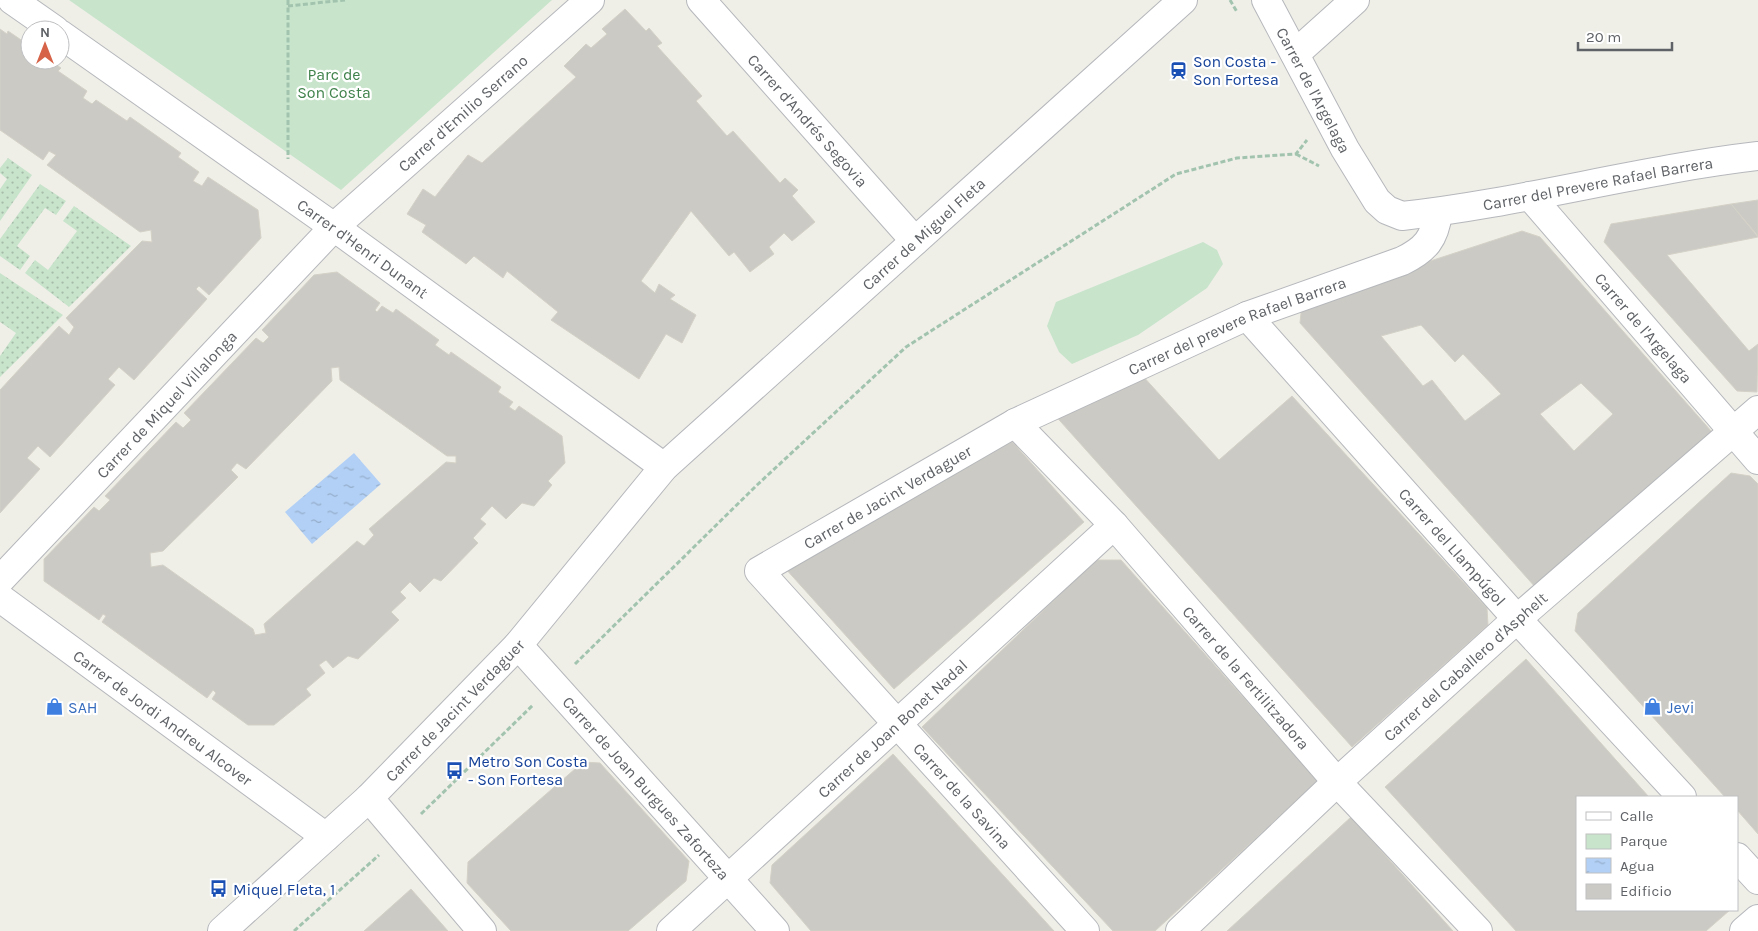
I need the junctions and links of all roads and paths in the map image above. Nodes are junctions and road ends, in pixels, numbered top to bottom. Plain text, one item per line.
1 (12, 0) edge
2 (288, 0) edge
3 (345, 0) edge
4 (590, 0) edge
5 (701, 0) edge
6 (1183, 0) edge
7 (1266, 0) edge
8 (1355, 0) edge
9 (288, 6) junction
10 (41, 20) edge
11 (70, 41) edge
12 (1295, 54) junction
13 (1310, 136) dead end
14 (1758, 156) edge
15 (289, 195) junction
16 (1530, 196) junction
17 (1438, 212) junction
18 (334, 227) junction
19 (915, 241) junction
20 (1247, 316) junction
21 (1758, 410) edge
22 (1015, 423) junction
23 (1733, 432) junction
24 (1758, 460) edge
25 (664, 467) junction
26 (1114, 525) junction
27 (760, 570) joint
28 (0, 580) edge
29 (0, 598) edge
30 (1518, 619) junction
31 (518, 645) junction
32 (554, 684) junction
33 (897, 724) junction
34 (1337, 782) junction
35 (1681, 796) edge
36 (369, 798) junction
37 (399, 835) junction
38 (326, 837) junction
39 (1738, 858) edge
40 (727, 880) junction
41 (1758, 880) edge
42 (1758, 919) edge
43 (222, 931) edge
44 (294, 931) edge
45 (482, 931) edge
46 (671, 931) edge
47 (775, 931) edge
48 (1085, 931) edge
49 (1180, 931) edge
50 (1478, 931) edge
51 (1744, 931) edge

1 - 10 street
2 - 9 path
3 - 9 path
4 - 18 street, Carrer d'Emilio Serrano
5 - 19 street, Carrer d'Andrés Segovia
6 - 19 street, Carrer de Miguel Fleta
7 - 12 street, Carrer de l'Argelaga
8 - 12 street
9 - 15 path
11 - 15 street, Carrer d'Henri Dunant
12 - 17 street, Carrer de l'Argelaga
13 - 32 path
14 - 16 street, Carrer del Prevere Rafael Barrera
15 - 18 street, Carrer d'Henri Dunant
16 - 17 street, Carrer del Prevere Rafael Barrera
16 - 23 street, Carrer de l'Argelaga
17 - 20 street, Carrer del prevere Rafael Barrera
18 - 25 street, Carrer d'Henri Dunant
18 - 28 street, Carrer de Miquel Villalonga
19 - 25 street, Carrer de Miguel Fleta
20 - 22 street, Carrer del prevere Rafael Barrera
20 - 30 street, Carrer del Llampúgol
21 - 23 street, Carrer del Caballero d'Asphelt
22 - 26 street, Carrer de la Fertilitzadora
22 - 27 street, Carrer de Jacint Verdaguer
23 - 24 street, Carrer de l'Argelaga
23 - 30 street, Carrer del Caballero d'Asphelt
25 - 31 street, Carrer de Jacint Verdaguer
26 - 33 street, Carrer de Joan Bonet Nadal
26 - 34 street, Carrer de la Fertilitzadora
27 - 33 street, Carrer de la Savina
29 - 38 street, Carrer de Jordi Andreu Alcover
30 - 34 street, Carrer del Caballero d'Asphelt
30 - 35 street, Carrer del Llampúgol
31 - 32 street, Carrer de Joan Burgues Zaforteza
31 - 36 street, Carrer de Jacint Verdaguer
32 - 37 path
32 - 40 street, Carrer de Joan Burgues Zaforteza
33 - 40 street, Carrer de Joan Bonet Nadal
33 - 48 street, Carrer de la Savina
34 - 49 street, Carrer del Caballero d'Asphelt
34 - 50 street, Carrer de la Fertilitzadora
36 - 37 street
36 - 38 street, Carrer de Jacint Verdaguer
37 - 44 path
37 - 45 street
38 - 43 street, Carrer de Jacint Verdaguer
39 - 41 street
40 - 46 street, Carrer de Joan Bonet Nadal
40 - 47 street, Carrer de Joan Burgues Zaforteza
42 - 51 street

